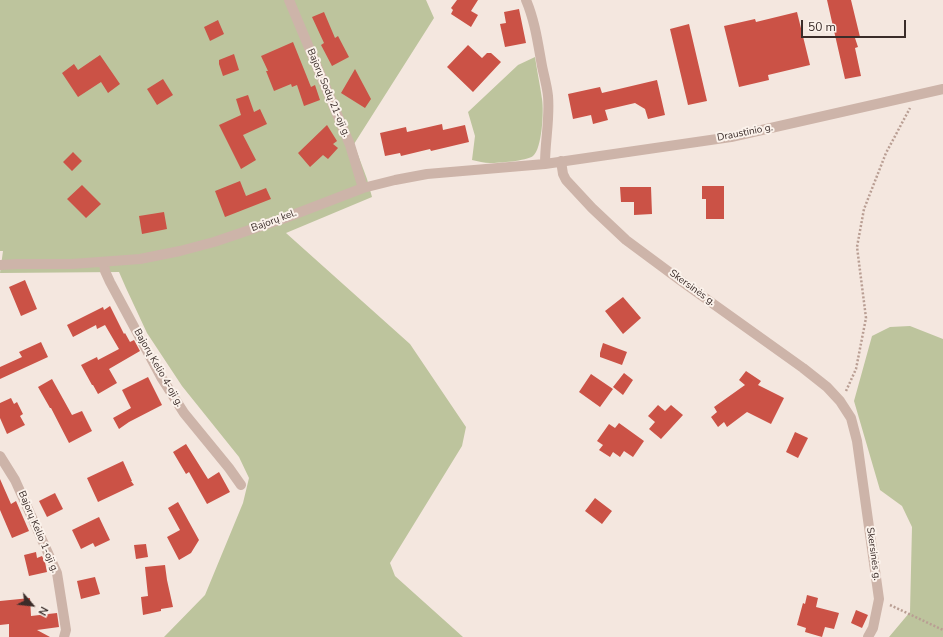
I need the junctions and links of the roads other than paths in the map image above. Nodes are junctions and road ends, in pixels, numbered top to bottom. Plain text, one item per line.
1 (289, 0) edge
2 (526, 0) edge
3 (943, 89) edge
4 (561, 161) junction
5 (545, 164) junction
6 (363, 188) junction
7 (104, 262) junction
8 (0, 265) edge
9 (0, 456) edge
10 (241, 485) dead end
11 (64, 637) edge
12 (868, 637) edge

1 - 6 street, Bajorų Sodų 21-oji g.
2 - 5 street
3 - 4 street, Draustinio g.
4 - 5 street, Draustinio g.
4 - 12 street, Skersinės g.
5 - 6 street, Bajorų kel.
6 - 7 street, Bajorų kel.
7 - 8 street, Bajorų kel.
7 - 10 street, Bajorų Kelio 4-oji g.
9 - 11 street, Bajorų Kelio 1-oji g.

